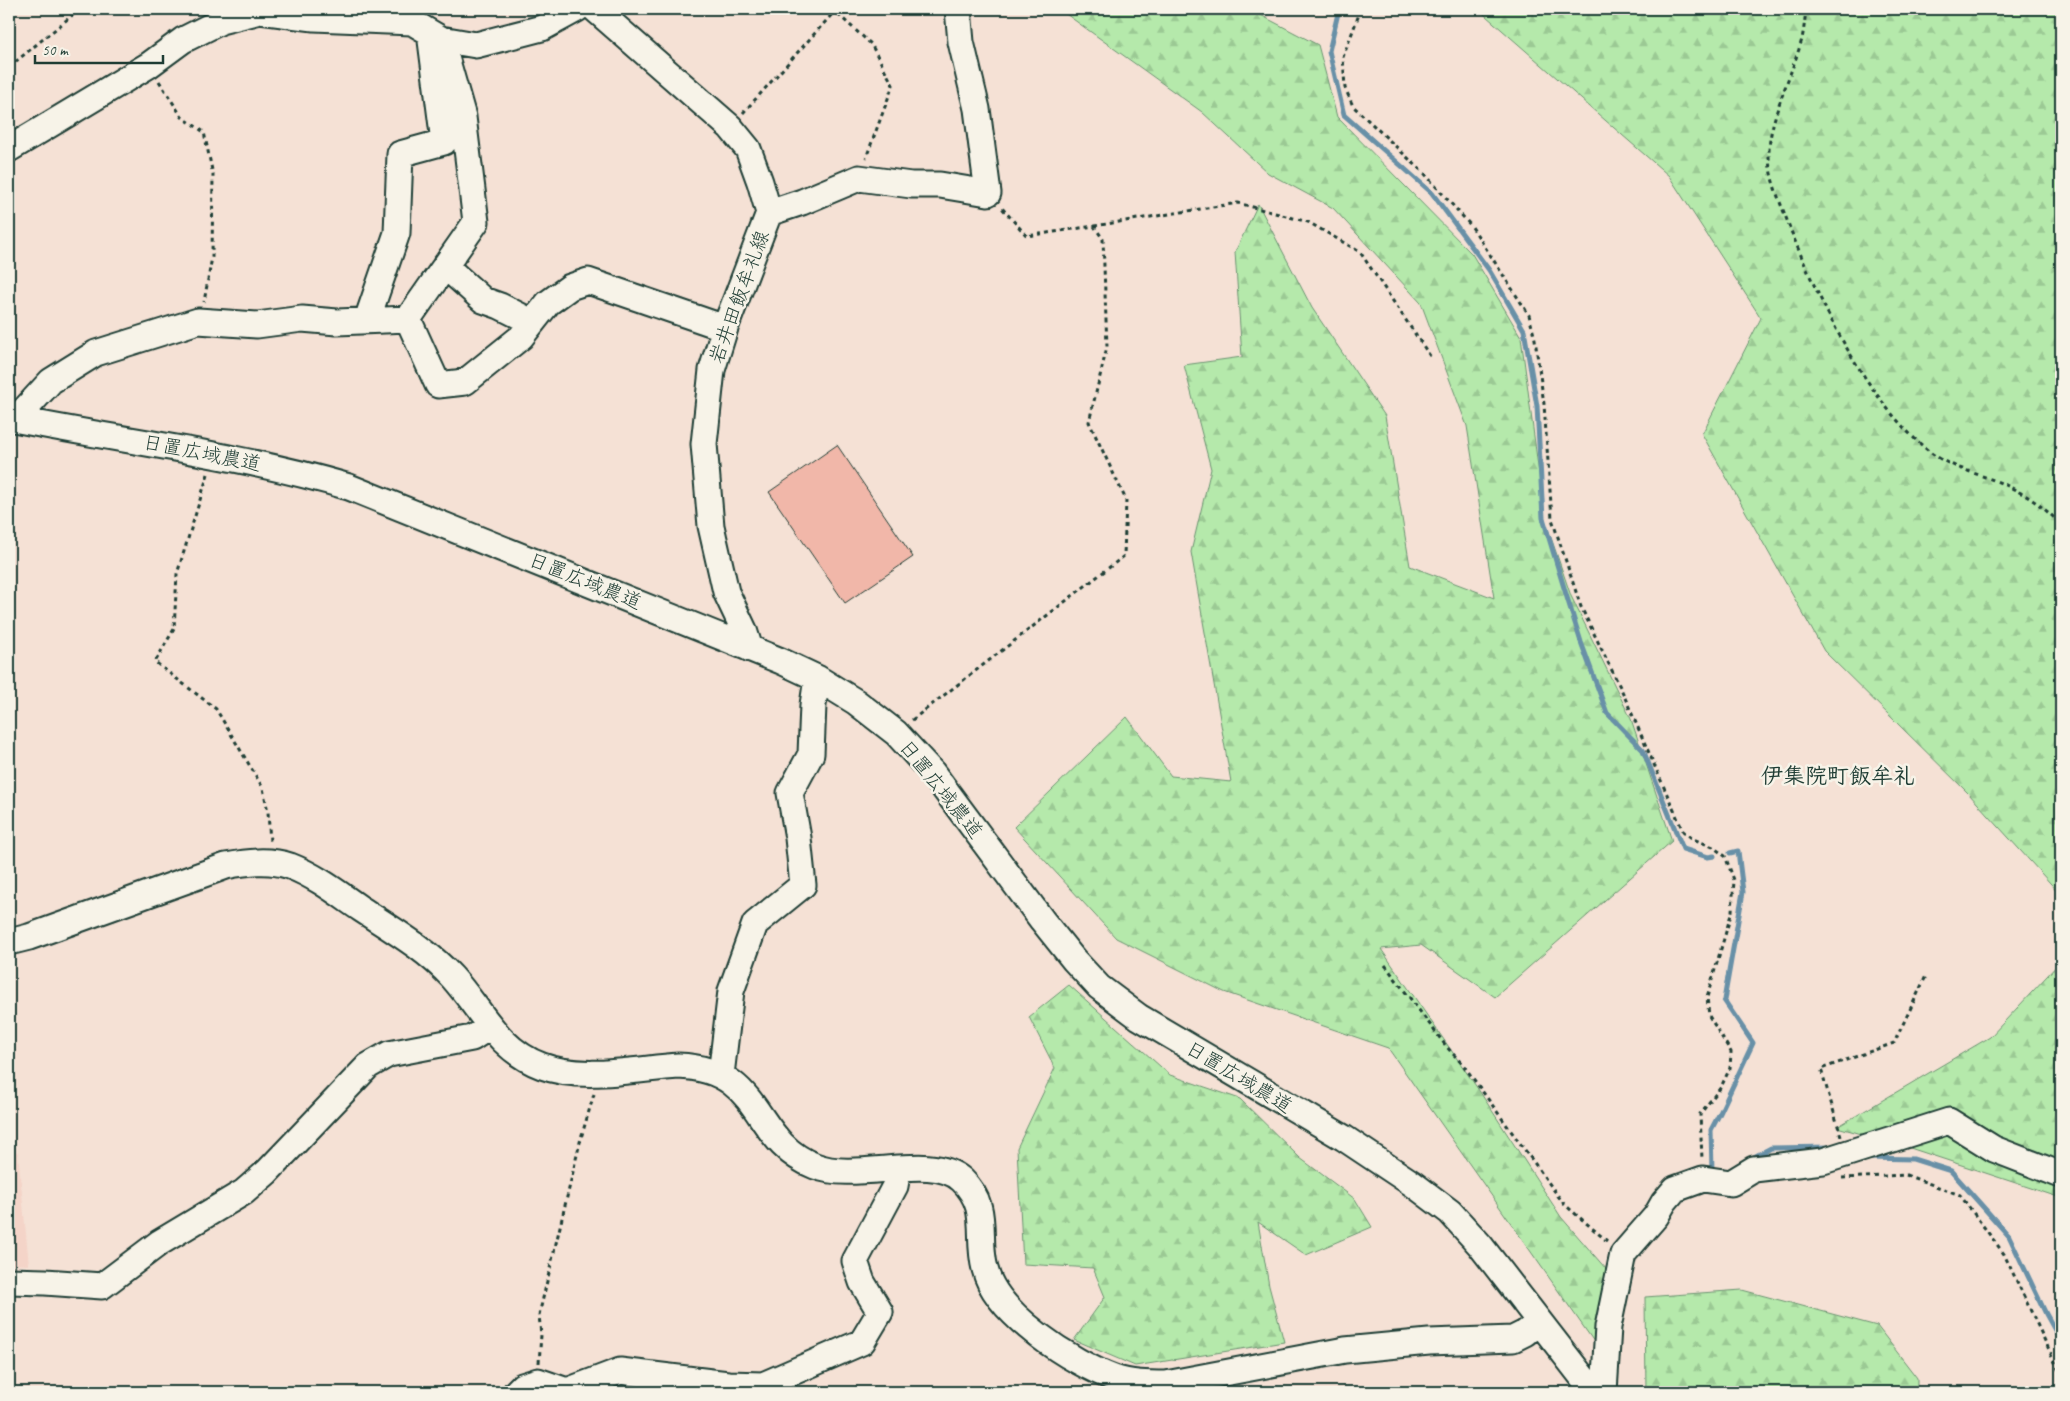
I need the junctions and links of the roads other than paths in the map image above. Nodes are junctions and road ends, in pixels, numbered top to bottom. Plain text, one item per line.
1 (577, 9) edge
2 (595, 9) edge
3 (958, 9) edge
4 (436, 36) junction
5 (9, 149) edge
6 (769, 213) junction
7 (445, 266) junction
8 (408, 319) junction
9 (367, 320) junction
10 (532, 322) junction
11 (725, 328) junction
12 (12, 418) edge
13 (750, 649) junction
14 (817, 678) junction
15 (9, 942) edge
16 (489, 1027) junction
17 (721, 1075) junction
18 (898, 1169) junction
19 (2061, 1174) edge
20 (9, 1282) edge
21 (1539, 1322) junction
22 (516, 1392) edge
23 (1594, 1392) edge
24 (1604, 1392) edge

1 - 4 street
2 - 6 street, 岩井田飯牟礼線
3 - 6 street
4 - 5 street
4 - 7 street
4 - 9 street
6 - 11 street, 岩井田飯牟礼線
7 - 8 street
7 - 10 street
8 - 9 street
8 - 10 street
9 - 12 street
10 - 11 street
11 - 13 street, 岩井田飯牟礼線
12 - 13 street, 日置広域農道
13 - 14 street, 日置広域農道
14 - 17 street
14 - 21 street, 日置広域農道
15 - 16 street
16 - 17 street
16 - 20 street
17 - 18 street
18 - 21 street
18 - 22 street
19 - 24 street
21 - 23 street, 日置広域農道

